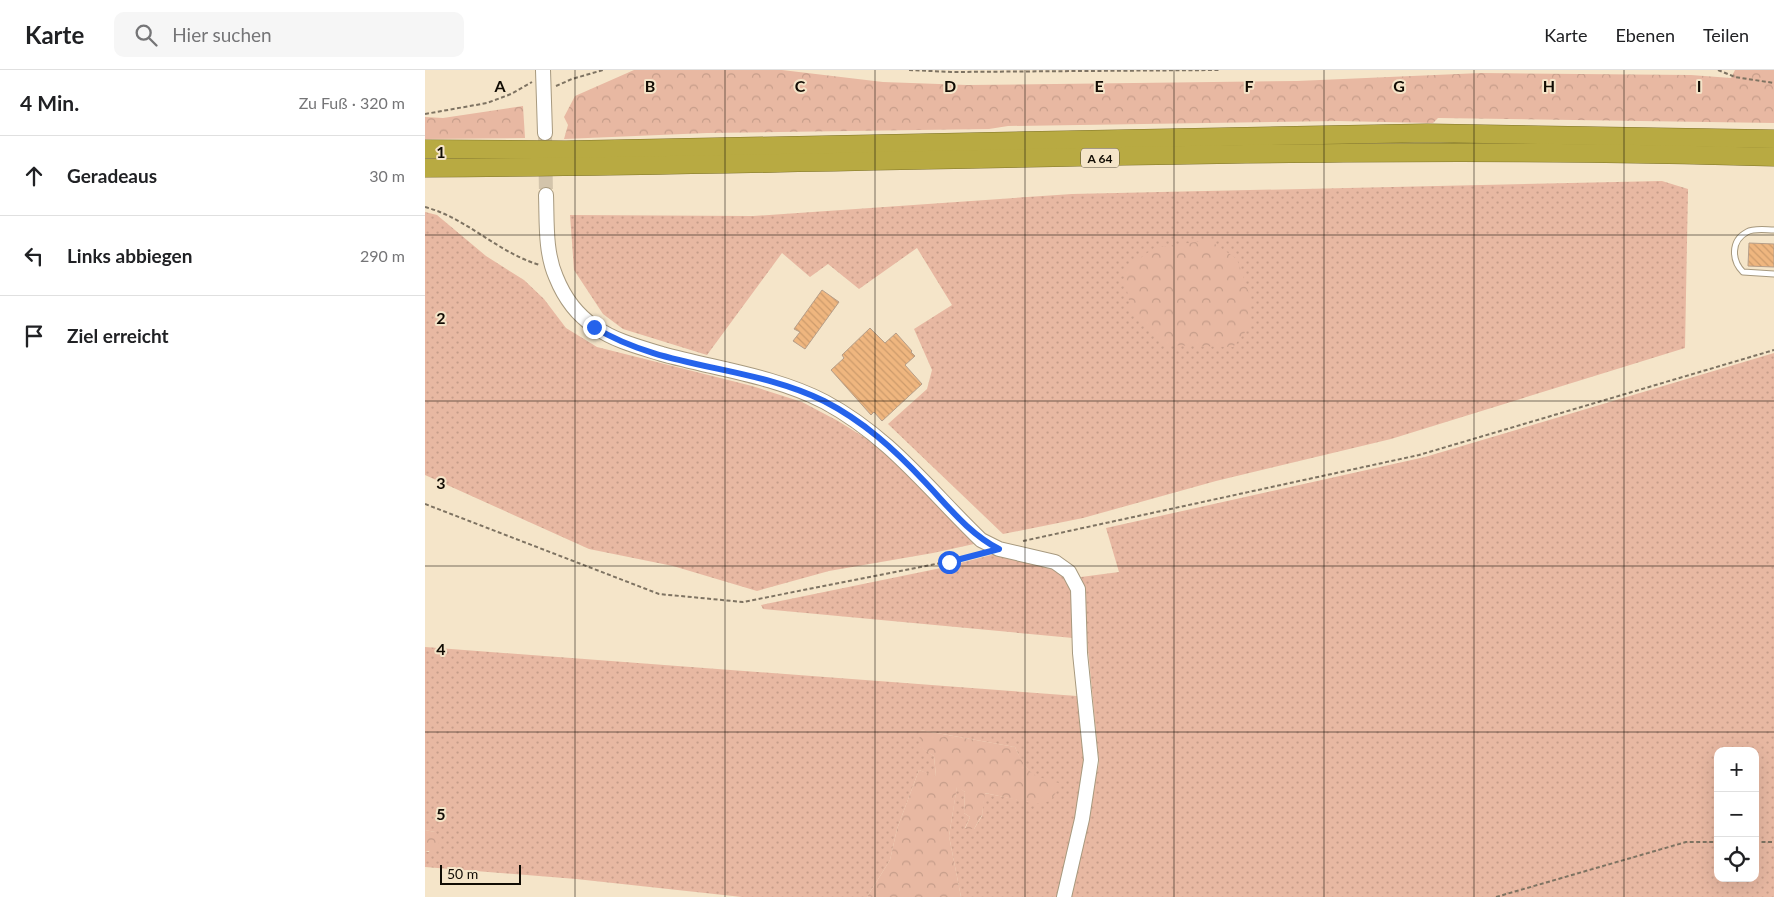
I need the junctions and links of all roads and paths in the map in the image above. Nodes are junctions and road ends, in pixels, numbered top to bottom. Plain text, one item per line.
1 (603, 70) edge
2 (909, 70) edge
3 (1219, 70) edge
4 (1718, 70) edge
5 (543, 79) edge
6 (1774, 84) edge
7 (425, 114) edge
8 (545, 134) tunnel mouth
9 (1774, 139) edge
10 (425, 150) edge
11 (1774, 157) edge
12 (425, 168) edge
13 (546, 195) tunnel mouth
14 (425, 207) edge
15 (1774, 230) edge
16 (552, 266) junction
17 (1774, 274) edge
18 (1774, 350) edge
19 (425, 504) edge
20 (1022, 542) dead end
21 (999, 549) junction
22 (1714, 842) edge
23 (1759, 842) edge
24 (1774, 842) edge
25 (1064, 897) edge
26 (1496, 897) edge

1 - 5 path
2 - 3 path
4 - 6 path
5 - 7 path
5 - 8 street
9 - 10 highway, A 64
11 - 12 highway, A 64
13 - 16 street
14 - 16 path
15 - 17 lane
16 - 21 street
18 - 20 path
19 - 21 path
21 - 25 street
22 - 26 path
23 - 24 path

